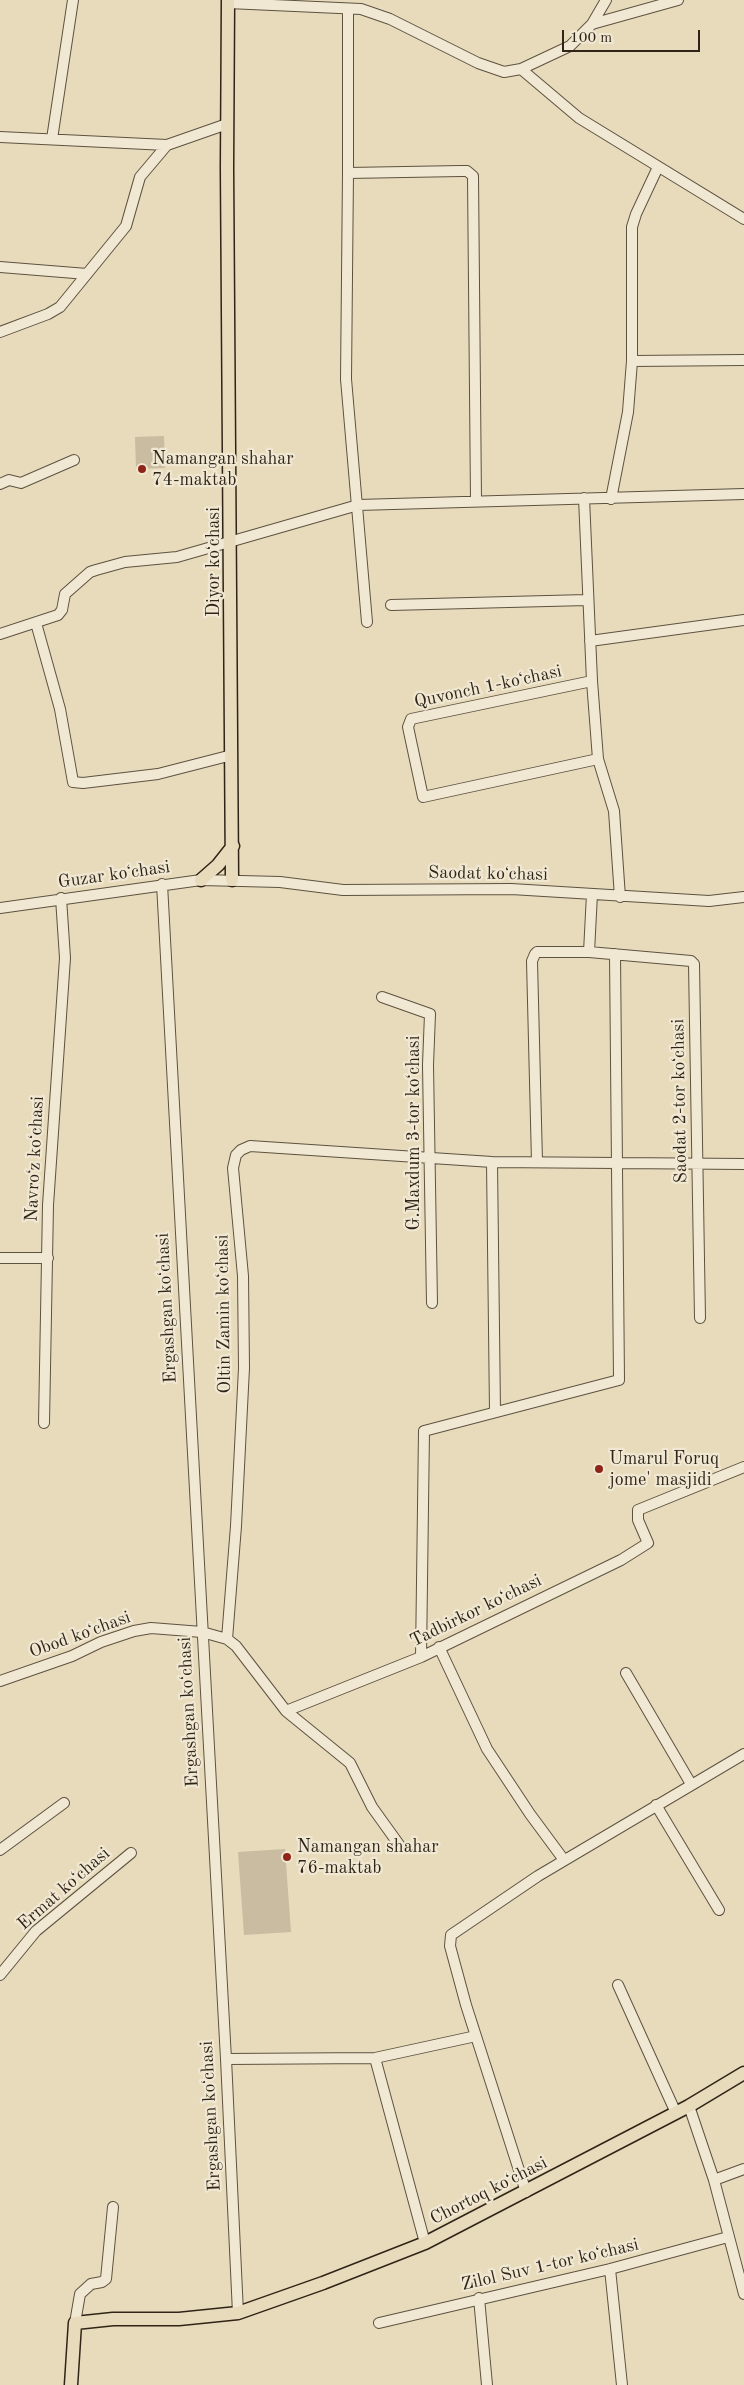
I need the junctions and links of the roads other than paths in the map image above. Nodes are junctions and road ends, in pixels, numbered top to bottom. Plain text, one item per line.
1 (73, 0) edge
2 (606, 0) edge
3 (678, 0) edge
4 (228, 2) edge
5 (363, 4) edge
6 (348, 9) junction
7 (592, 24) junction
8 (521, 69) junction
9 (227, 124) junction
10 (0, 137) edge
11 (52, 139) junction
12 (167, 145) junction
13 (658, 167) junction
14 (348, 173) junction
15 (744, 219) edge
16 (0, 267) edge
17 (87, 274) junction
18 (0, 332) edge
19 (744, 360) edge
20 (632, 361) junction
21 (74, 460) dead end
22 (0, 484) edge
23 (744, 494) edge
24 (584, 498) junction
25 (611, 499) junction
26 (476, 500) junction
27 (358, 505) junction
28 (231, 543) junction
29 (588, 600) junction
30 (391, 605) dead end
31 (744, 620) edge
32 (36, 622) junction
33 (367, 622) dead end
34 (0, 634) edge
35 (590, 641) junction
36 (592, 681) junction
37 (232, 755) junction
38 (598, 758) junction
39 (233, 846) junction
40 (201, 880) junction
41 (232, 880) junction
42 (162, 884) junction
43 (592, 894) junction
44 (620, 897) junction
45 (744, 897) edge
46 (61, 898) junction
47 (0, 908) edge
48 (589, 952) junction
49 (615, 954) junction
50 (382, 996) dead end
51 (429, 1159) junction
52 (492, 1162) junction
53 (537, 1162) junction
54 (617, 1162) junction
55 (697, 1163) junction
56 (744, 1164) edge
57 (0, 1258) edge
58 (48, 1258) junction
59 (432, 1303) dead end
60 (700, 1318) dead end
61 (495, 1412) junction
62 (44, 1422) dead end
63 (744, 1467) edge
64 (202, 1632) junction
65 (227, 1639) junction
66 (439, 1647) junction
67 (421, 1657) junction
68 (626, 1673) dead end
69 (0, 1681) edge
70 (286, 1712) junction
71 (744, 1754) edge
72 (691, 1784) junction
73 (64, 1803) dead end
74 (656, 1805) junction
75 (400, 1846) dead end
76 (0, 1850) edge
77 (132, 1853) dead end
78 (564, 1860) junction
79 (719, 1910) dead end
80 (0, 1975) edge
81 (618, 1985) dead end
82 (476, 2036) junction
83 (375, 2058) junction
84 (226, 2059) junction
85 (744, 2073) edge
86 (689, 2106) junction
87 (676, 2113) junction
88 (744, 2169) edge
89 (714, 2180) junction
90 (526, 2192) junction
91 (113, 2207) dead end
92 (728, 2237) junction
93 (425, 2243) junction
94 (610, 2269) junction
95 (744, 2294) edge
96 (479, 2298) junction
97 (238, 2313) junction
98 (75, 2323) junction
99 (379, 2323) dead end
100 (71, 2385) edge
101 (487, 2385) edge
102 (622, 2385) edge

1 - 11 street
2 - 7 street
3 - 7 street
4 - 6 street
4 - 9 main road, Diyor koʻchasi
5 - 6 street
5 - 8 street
6 - 14 street
7 - 8 street
8 - 13 street
9 - 12 street
9 - 28 main road, Diyor koʻchasi
10 - 11 street
11 - 12 street
12 - 17 street
13 - 15 street
13 - 20 street
14 - 26 street
14 - 27 street
16 - 17 street
17 - 18 street
19 - 20 street
20 - 25 street
21 - 22 street
23 - 25 street
24 - 25 street
24 - 26 street
24 - 29 street
26 - 27 street
27 - 28 street
27 - 33 street
28 - 32 street
28 - 37 main road, Diyor koʻchasi
29 - 30 street
29 - 35 street
31 - 35 street
32 - 34 street
32 - 37 street
35 - 36 street
36 - 38 street
36 - 38 street, Quvonch 1-koʻchasi
37 - 39 main road, Diyor koʻchasi
38 - 44 street
39 - 40 main road
39 - 41 main road, Diyor koʻchasi
40 - 41 street, Guzar koʻchasi
40 - 42 street, Guzar koʻchasi
41 - 43 street, Saodat koʻchasi
42 - 46 street, Guzar koʻchasi
42 - 64 street, Ergashgan koʻchasi
43 - 44 street, Saodat koʻchasi
43 - 48 street
44 - 45 street, Saodat koʻchasi
46 - 47 street, Guzar koʻchasi
46 - 58 street, Navroʻz koʻchasi
48 - 49 street
48 - 53 street
49 - 54 street
49 - 55 street, Saodat 2-tor koʻchasi
50 - 51 street, G.Maxdum 3-tor koʻchasi
51 - 52 street
51 - 59 street, G.Maxdum 3-tor koʻchasi
51 - 65 street, Oltin Zamin koʻchasi
52 - 53 street
52 - 61 street
53 - 54 street
54 - 55 street
54 - 61 street
55 - 56 street
55 - 60 street, Saodat 2-tor koʻchasi
57 - 58 street
58 - 62 street, Navroʻz koʻchasi
61 - 67 street
63 - 66 street, Tadbirkor koʻchasi
64 - 65 street
64 - 69 street, Obod koʻchasi
64 - 84 street, Ergashgan koʻchasi
65 - 70 street
66 - 67 street, Tadbirkor koʻchasi
66 - 78 street
67 - 70 street, Tadbirkor koʻchasi
68 - 72 street
70 - 75 street
71 - 72 street
72 - 74 street
73 - 76 street
74 - 78 street
74 - 79 street
77 - 80 street, Ermat koʻchasi
78 - 82 street
81 - 87 street
82 - 83 street
82 - 90 street
83 - 84 street
83 - 93 street
84 - 97 street, Ergashgan koʻchasi
85 - 86 main road, Chortoq koʻchasi
86 - 87 main road, Chortoq koʻchasi
86 - 89 street
87 - 90 main road, Chortoq koʻchasi
88 - 89 street
89 - 92 street
90 - 93 main road, Chortoq koʻchasi
91 - 98 street
92 - 94 street, Zilol Suv 1-tor koʻchasi
92 - 95 street
93 - 97 main road, Chortoq koʻchasi
94 - 96 street, Zilol Suv 1-tor koʻchasi
94 - 102 street
96 - 99 street, Zilol Suv 1-tor koʻchasi
96 - 101 street
97 - 98 main road
98 - 100 main road

